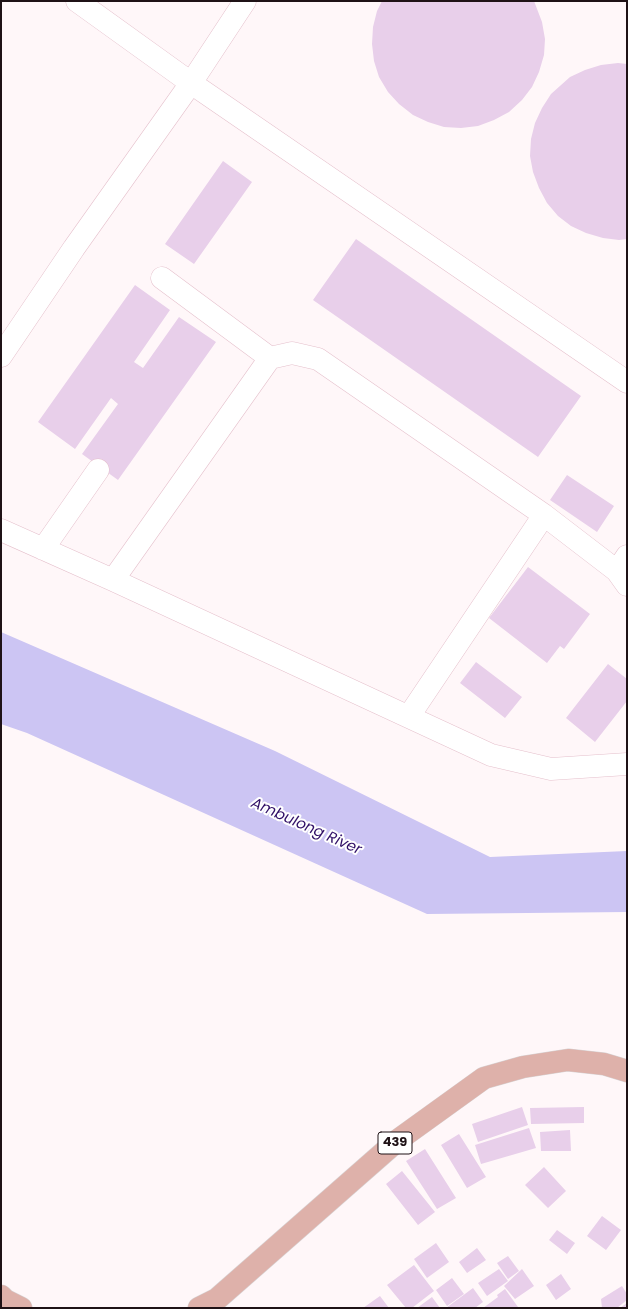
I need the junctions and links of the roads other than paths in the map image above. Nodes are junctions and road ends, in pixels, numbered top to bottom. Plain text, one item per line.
1 (77, 1) edge
2 (245, 1) edge
3 (191, 83) junction
4 (162, 278) dead end
5 (1, 356) edge
6 (270, 358) junction
7 (627, 382) edge
8 (98, 470) dead end
9 (544, 515) junction
10 (1, 530) edge
11 (43, 549) junction
12 (624, 571) edge
13 (113, 580) junction
14 (408, 716) junction
15 (627, 764) edge
16 (627, 1071) edge
17 (1, 1296) edge
18 (21, 1308) edge
19 (199, 1308) edge

1 - 3 lane
2 - 3 lane
3 - 5 lane
3 - 7 lane
4 - 6 lane
6 - 9 lane
6 - 13 lane
8 - 11 lane
9 - 12 lane
9 - 14 lane
10 - 11 lane
11 - 13 lane
13 - 14 lane
14 - 15 lane
16 - 19 main road, 439
17 - 18 main road

